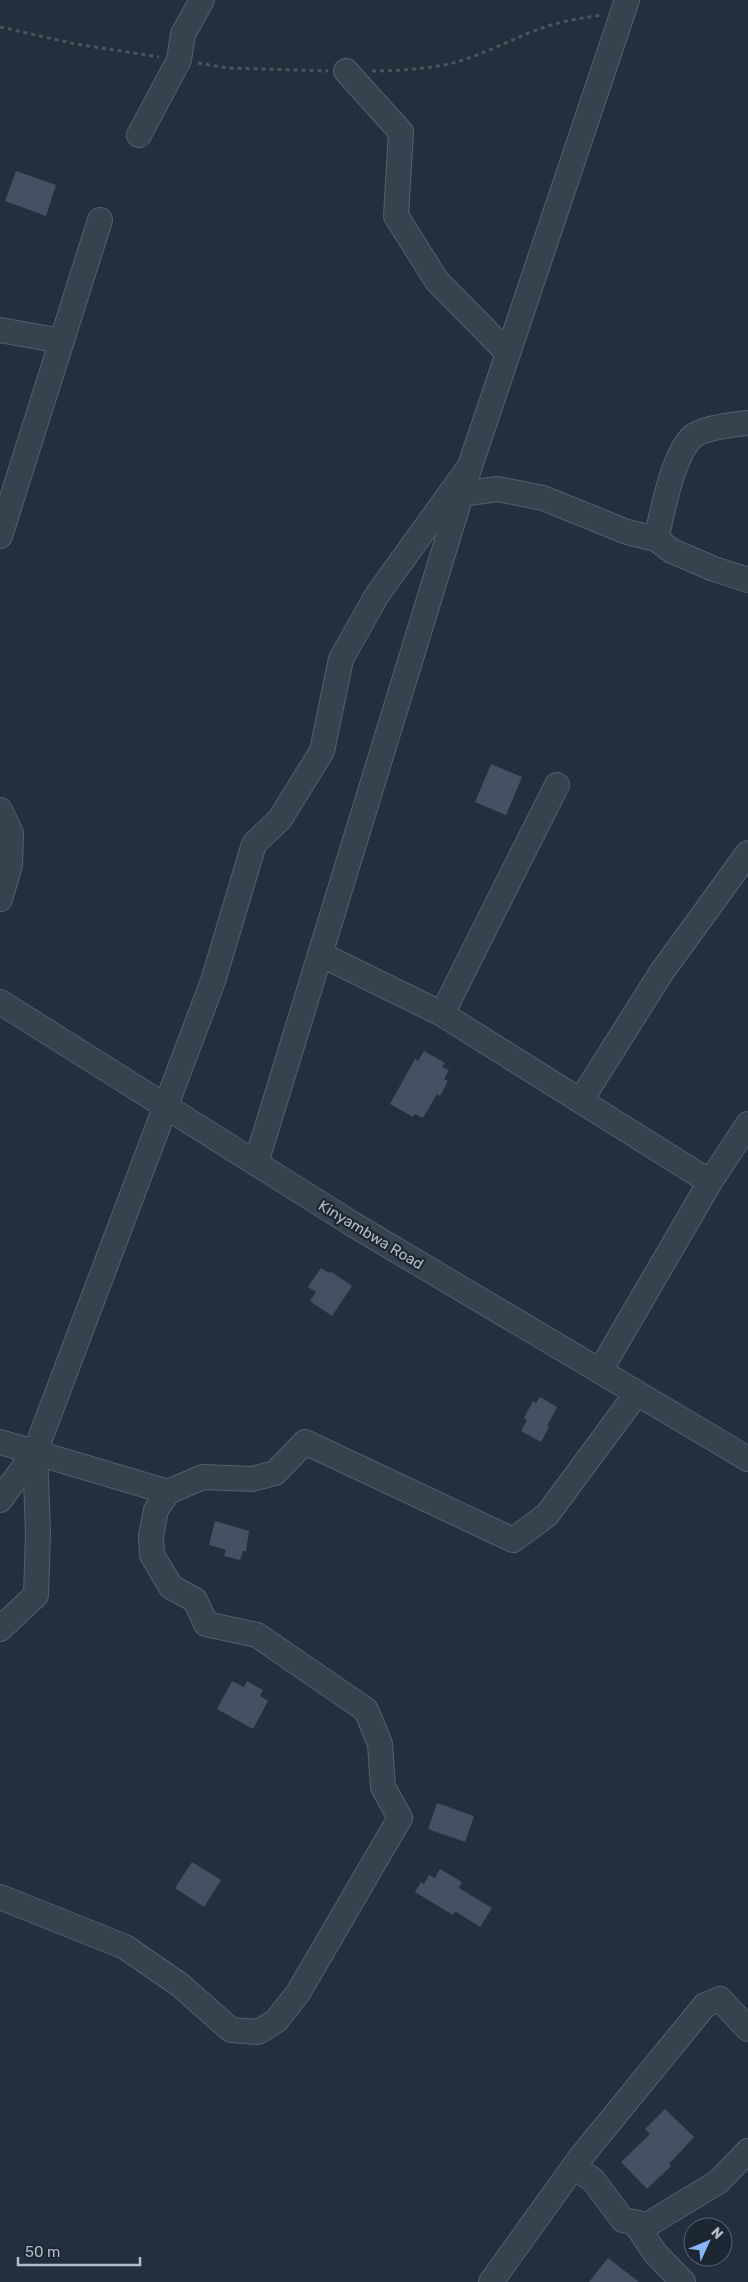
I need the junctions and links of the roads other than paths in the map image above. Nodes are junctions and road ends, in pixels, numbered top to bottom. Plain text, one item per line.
1 (202, 0) edge
2 (625, 6) edge
3 (346, 71) road end
4 (138, 136) dead end
5 (100, 220) dead end
6 (0, 330) edge
7 (62, 341) junction
8 (508, 353) junction
9 (748, 423) edge
10 (470, 466) junction
11 (461, 494) junction
12 (0, 536) edge
13 (656, 539) junction
14 (748, 580) edge
15 (557, 785) dead end
16 (0, 810) edge
17 (748, 853) edge
18 (0, 899) edge
19 (320, 954) junction
20 (0, 1002) edge
21 (442, 1014) junction
22 (581, 1100) junction
23 (166, 1106) junction
24 (748, 1124) edge
25 (256, 1162) junction
26 (710, 1182) junction
27 (600, 1371) junction
28 (637, 1393) junction
29 (0, 1442) edge
30 (35, 1452) junction
31 (748, 1459) edge
32 (168, 1492) junction
33 (0, 1500) edge
34 (0, 1630) edge
35 (0, 1896) edge
36 (748, 2029) edge
37 (748, 2151) edge
38 (574, 2167) junction
39 (635, 2223) junction
40 (491, 2282) edge
41 (683, 2282) edge

1 - 4 street
2 - 8 street
3 - 8 street
5 - 7 street
6 - 7 street
7 - 12 street
8 - 10 street
9 - 13 street
10 - 11 street
10 - 23 street
11 - 13 street
11 - 19 street
13 - 14 street
15 - 21 street
16 - 18 street
17 - 22 street
19 - 21 street
19 - 25 street
20 - 23 street, Kinyambwa Road
21 - 22 street
22 - 26 street
23 - 25 street, Kinyambwa Road
23 - 30 street
24 - 26 street
25 - 27 street, Kinyambwa Road
26 - 27 street
27 - 28 street, Kinyambwa Road
28 - 31 street, Kinyambwa Road
28 - 32 street
29 - 30 street
30 - 32 street
30 - 33 street
30 - 34 street
32 - 35 street
36 - 38 street
37 - 39 street
38 - 39 street
38 - 40 street
39 - 41 street

